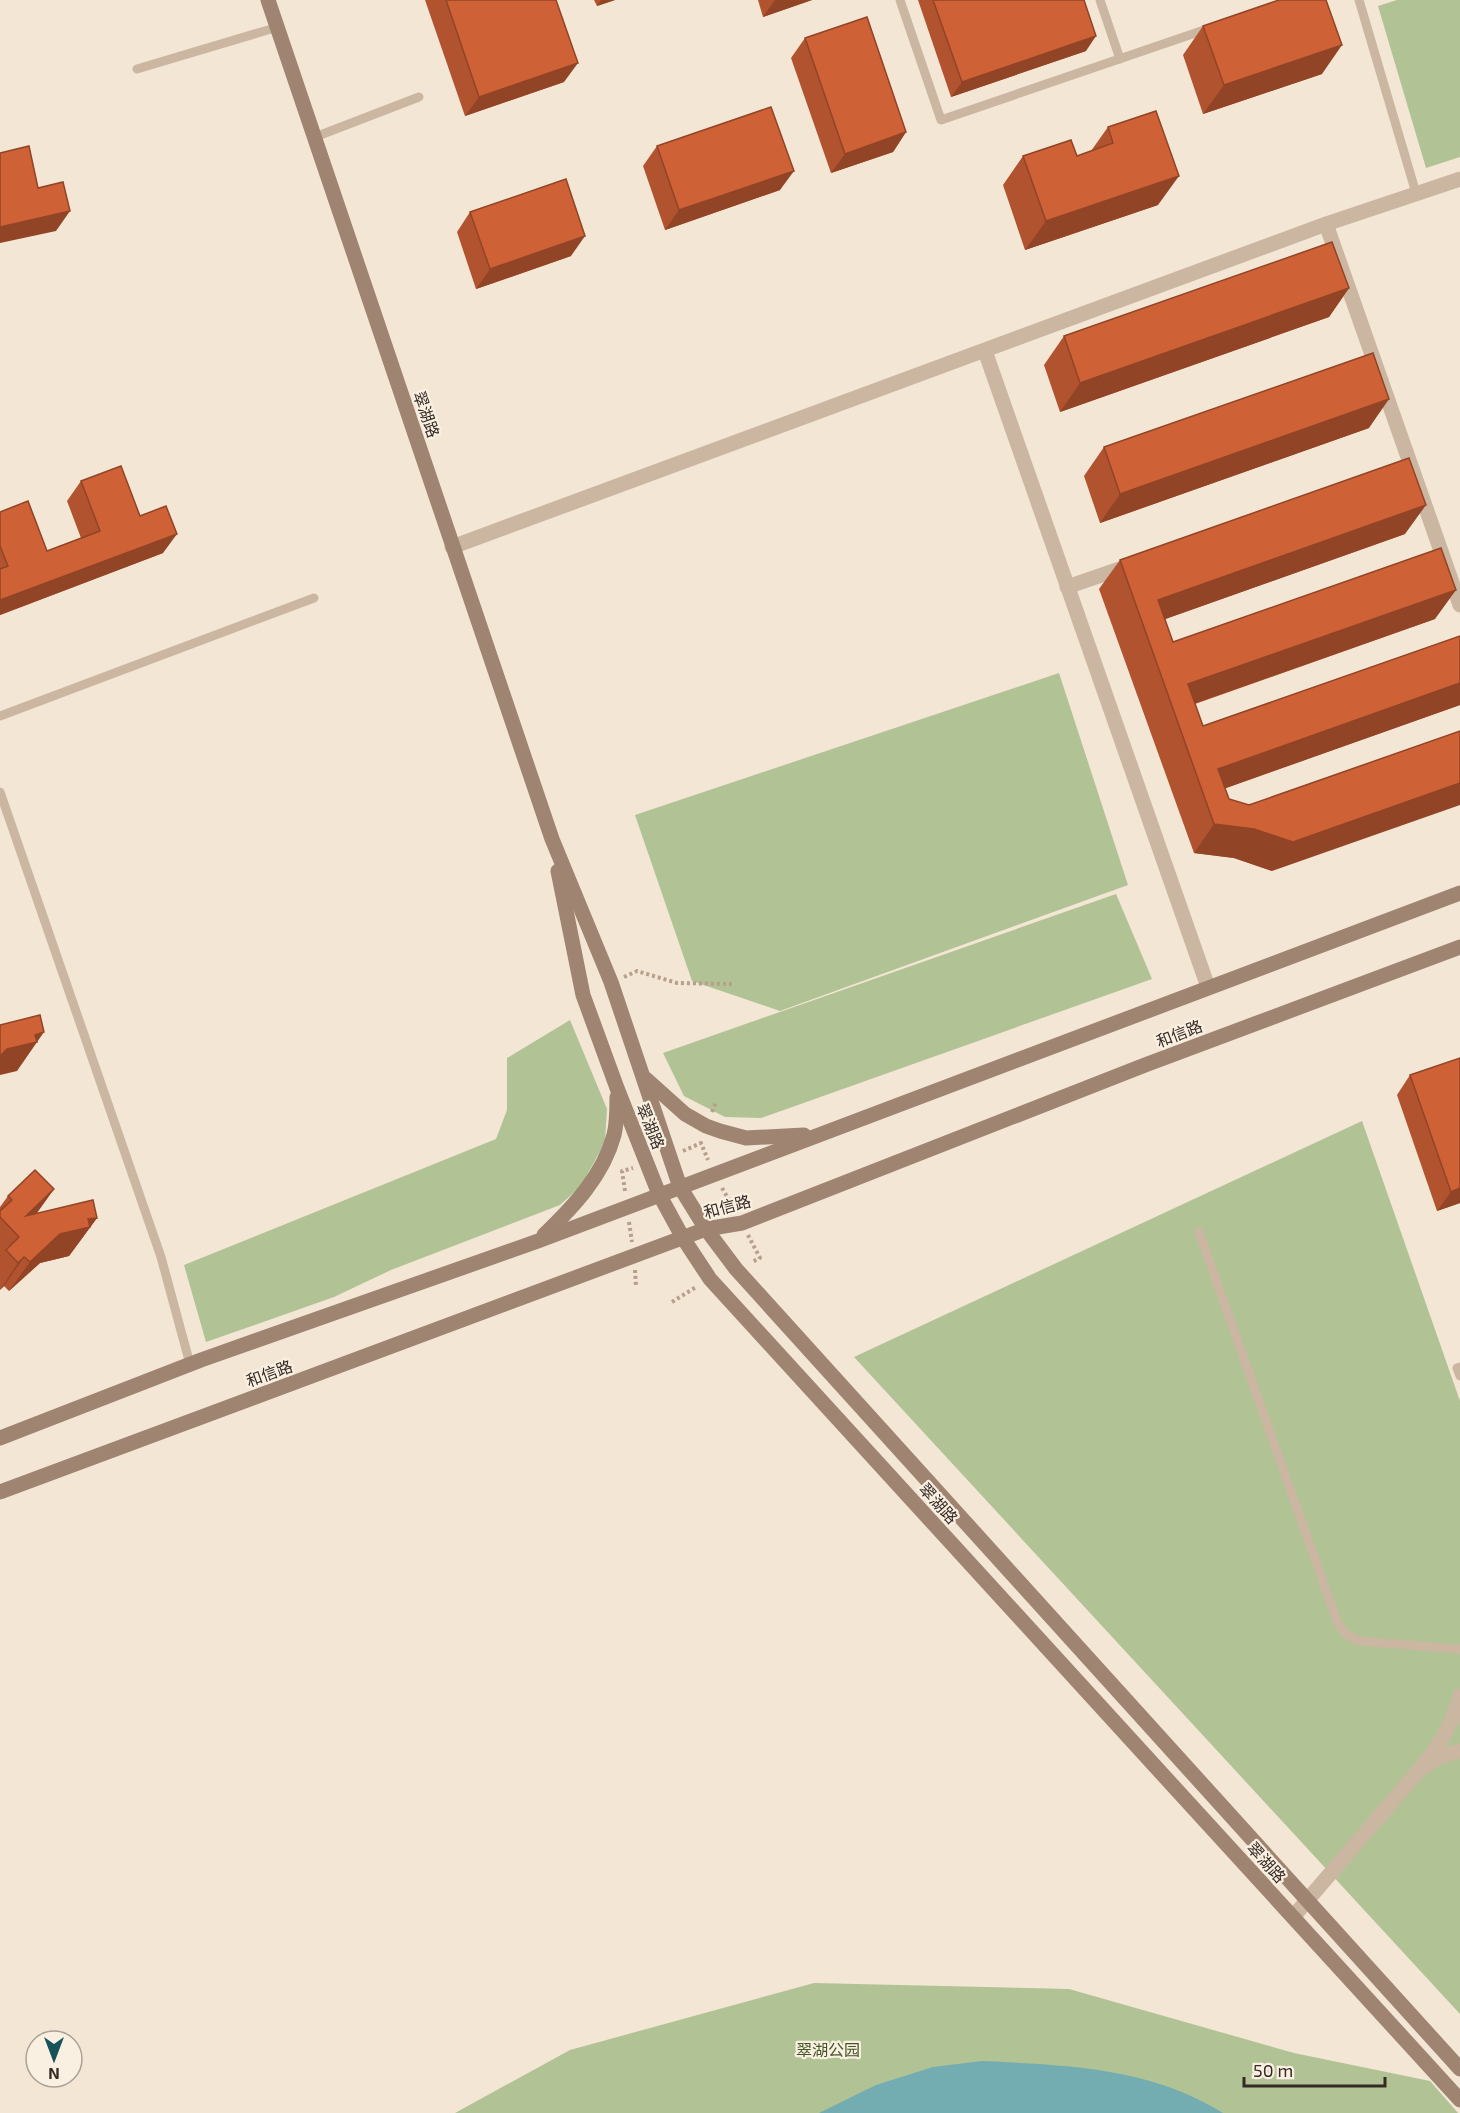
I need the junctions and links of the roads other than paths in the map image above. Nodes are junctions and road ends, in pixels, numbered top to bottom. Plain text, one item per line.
1 (268, 0) edge
2 (900, 0) edge
3 (1100, 0) edge
4 (1359, 0) edge
5 (1217, 26) edge
6 (278, 27) junction
7 (1120, 59) junction
8 (137, 69) dead end
9 (419, 97) dead end
10 (315, 137) junction
11 (1460, 179) edge
12 (1416, 193) junction
13 (1326, 224) junction
14 (985, 351) junction
15 (452, 547) junction
16 (1145, 560) edge
17 (1067, 587) junction
18 (314, 598) dead end
19 (1460, 605) edge
20 (0, 716) edge
21 (0, 792) edge
22 (552, 839) junction
23 (1460, 894) edge
24 (1460, 947) edge
25 (1208, 987) junction
26 (643, 1077) junction
27 (617, 1088) junction
28 (819, 1134) junction
29 (680, 1187) junction
30 (659, 1194) junction
31 (706, 1229) junction
32 (1199, 1232) dead end
33 (683, 1238) junction
34 (538, 1241) junction
35 (190, 1364) junction
36 (1460, 1367) edge
37 (1460, 1376) edge
38 (0, 1438) edge
39 (0, 1492) edge
40 (1460, 1649) edge
41 (1460, 1696) edge
42 (1460, 1751) edge
43 (1420, 1769) junction
44 (1307, 1900) junction
45 (1293, 1917) junction
46 (1460, 2069) edge
47 (1460, 2100) edge

1 - 6 street, 翠湖路
2 - 7 lane
3 - 7 lane
4 - 12 lane
5 - 7 lane
6 - 8 lane
6 - 10 street, 翠湖路
9 - 10 lane
10 - 15 street, 翠湖路
11 - 12 street
12 - 13 street
13 - 14 street
13 - 19 street
14 - 15 street
14 - 17 street
15 - 22 street, 翠湖路
16 - 17 street
17 - 25 street
18 - 20 lane
21 - 35 lane
22 - 26 street, 翠湖路
22 - 27 street, 翠湖路
23 - 25 street, 和信路
24 - 31 street, 和信路
25 - 28 street, 和信路
26 - 28 street
26 - 29 street, 翠湖路
27 - 30 street, 翠湖路
27 - 34 street
28 - 29 street, 和信路
29 - 30 street, 和信路
29 - 31 street, 翠湖路
30 - 33 street, 翠湖路
30 - 34 street, 和信路
31 - 33 street, 和信路
31 - 44 street, 翠湖路
32 - 40 lane
33 - 39 street, 和信路
33 - 45 street, 翠湖路
34 - 35 street, 和信路
35 - 38 street, 和信路
36 - 37 lane
41 - 43 street
42 - 43 street
43 - 44 street
44 - 45 street
44 - 46 street, 翠湖路
45 - 47 street, 翠湖路

